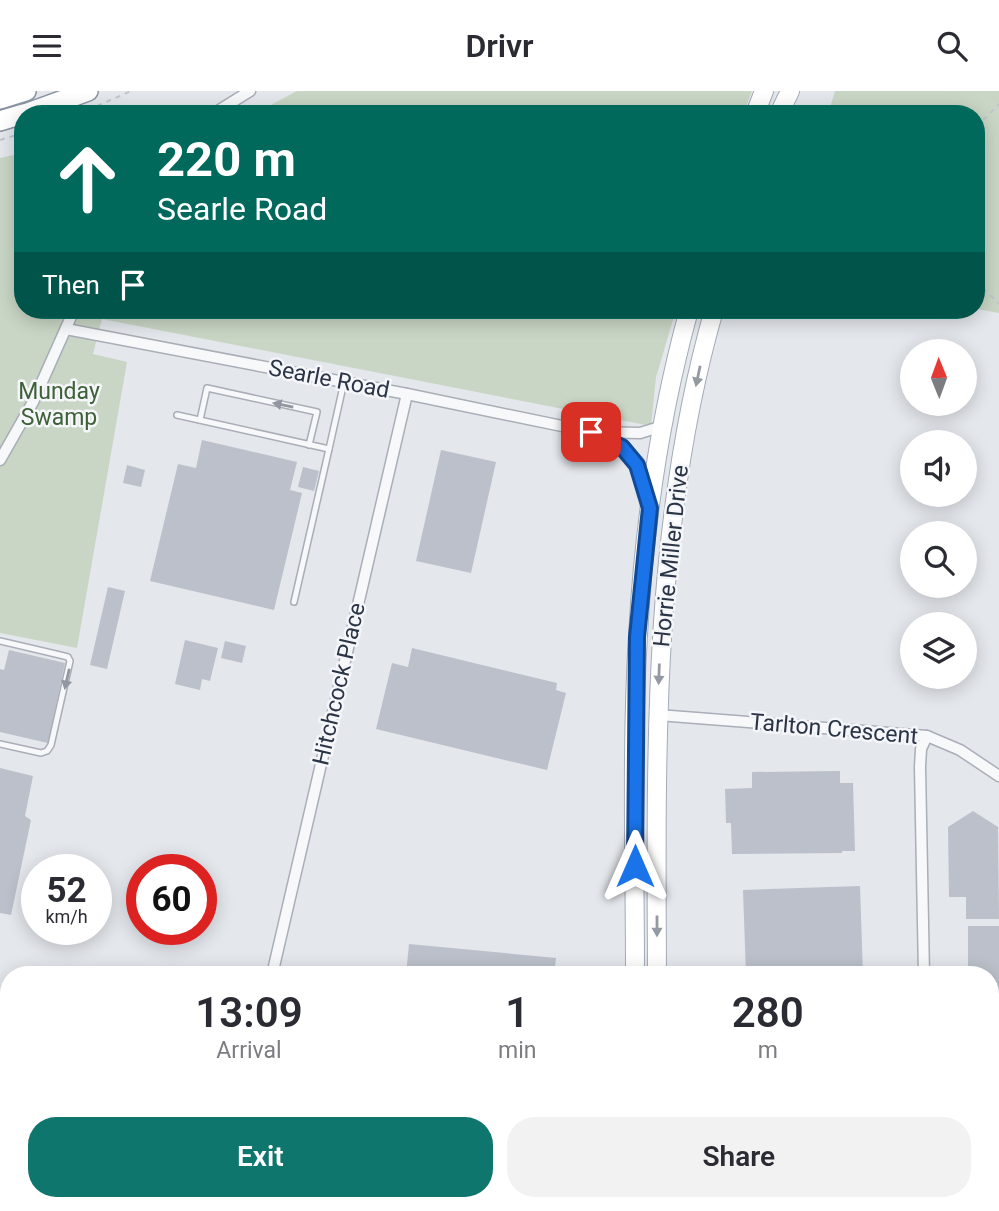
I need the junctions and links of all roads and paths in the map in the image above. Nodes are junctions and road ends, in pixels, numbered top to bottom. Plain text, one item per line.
1 (26, 91) edge
2 (88, 91) edge
3 (131, 91) edge
4 (250, 91) edge
5 (0, 99) edge
6 (999, 104) edge
7 (49, 105) edge
8 (99, 105) edge
9 (227, 105) edge
10 (985, 118) edge
11 (985, 290) edge
12 (999, 304) edge
13 (70, 319) edge
14 (687, 319) edge
15 (712, 319) edge
16 (66, 329) junction
17 (344, 381) junction
18 (407, 394) junction
19 (177, 415) dead end
20 (200, 420) junction
21 (663, 426) junction
22 (591, 432) junction
23 (309, 445) junction
24 (329, 449) junction
25 (0, 460) edge
26 (650, 508) junction
27 (294, 603) dead end
28 (0, 641) edge
29 (658, 715) junction
30 (927, 736) junction
31 (0, 744) edge
32 (999, 776) edge
33 (274, 966) edge
34 (635, 966) edge
35 (657, 966) edge
36 (925, 966) edge

1 - 5 highway
2 - 7 highway
3 - 8 path
4 - 9 street
6 - 10 path
11 - 12 path
13 - 16 street
14 - 21 main road, Horrie Miller Drive
15 -> 29 main road, Horrie Miller Drive
16 - 17 street, Searle Road
16 - 25 street
17 - 18 street, Searle Road
17 - 24 lane
18 - 22 street, Searle Road
18 - 33 street, Hitchcock Place
19 - 20 lane
20 - 23 lane
23 -> 20 lane
21 - 22 street, Searle Road
21 - 26 main road, Horrie Miller Drive
22 - 26 street, Searle Road
23 - 24 lane
24 - 27 lane
26 - 34 main road, Horrie Miller Drive
28 -> 31 lane
29 - 30 street, Tarlton Crescent
29 -> 35 main road, Horrie Miller Drive
30 - 32 street, Tarlton Crescent
30 - 36 street

